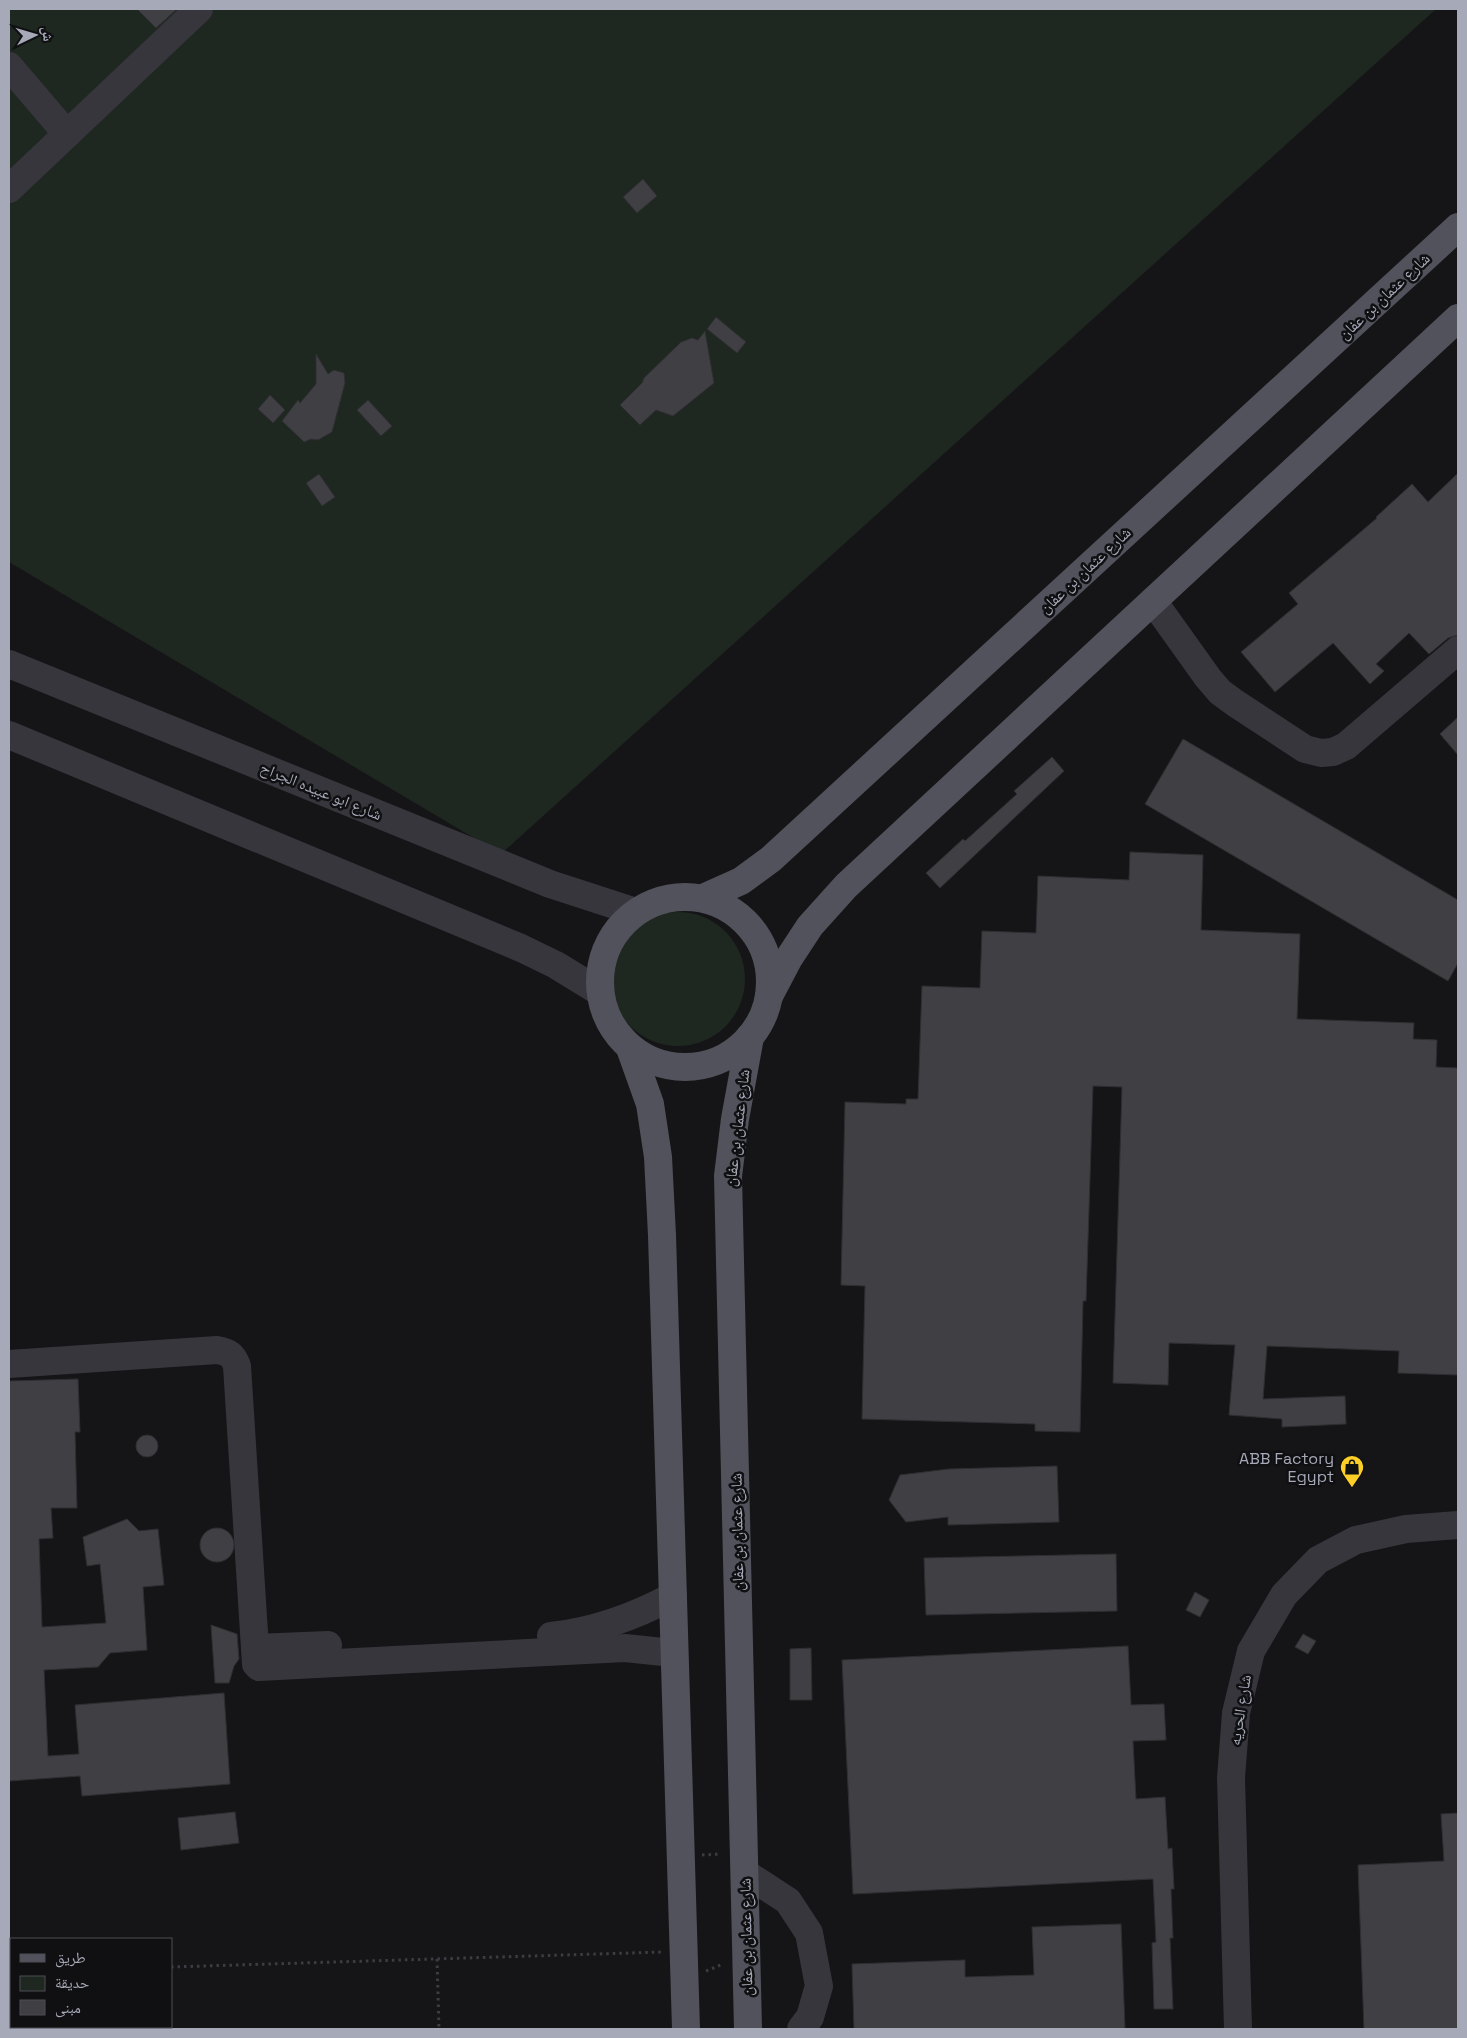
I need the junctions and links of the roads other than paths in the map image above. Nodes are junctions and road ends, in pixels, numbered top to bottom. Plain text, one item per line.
1 (200, 9) edge
2 (9, 66) edge
3 (68, 134) junction
4 (9, 189) edge
5 (1458, 227) edge
6 (1458, 318) edge
7 (1153, 601) junction
8 (1458, 650) edge
9 (9, 664) edge
10 (9, 735) edge
11 (703, 898) junction
12 (636, 912) junction
13 (600, 992) junction
14 (769, 996) junction
15 (750, 1037) junction
16 (630, 1048) junction
17 (9, 1364) edge
18 (1458, 1525) edge
19 (673, 1596) junction
20 (255, 1648) junction
21 (674, 1653) junction
22 (744, 1863) junction
23 (811, 2025) edge
24 (686, 2029) edge
25 (748, 2029) edge
26 (1238, 2029) edge

1 - 3 street
2 - 3 street
3 - 4 street
5 - 11 main road, شارع عثمان بن عفان
6 - 7 main road
7 - 8 street
7 - 14 main road
9 - 12 street, شارع ابو عبيده الجراح
10 - 13 street
11 - 12 main road
11 - 14 main road
12 - 13 main road
13 - 16 main road
14 - 15 main road
15 - 16 main road
15 - 22 main road, شارع عثمان بن عفان
16 - 19 main road
17 - 20 street
18 - 26 street, شارع الحريه
19 - 20 street
19 - 21 main road
20 - 21 street
21 - 24 main road
22 - 23 street
22 - 25 main road, شارع عثمان بن عفان

